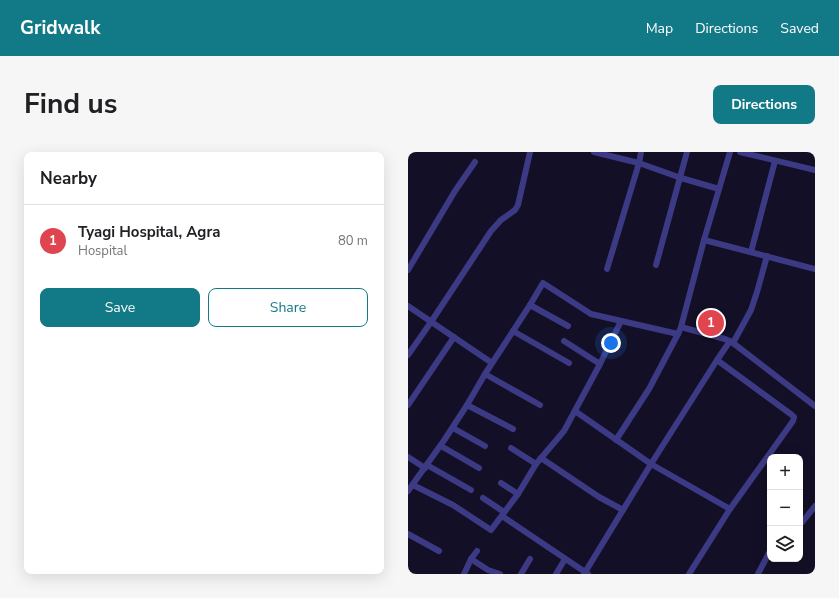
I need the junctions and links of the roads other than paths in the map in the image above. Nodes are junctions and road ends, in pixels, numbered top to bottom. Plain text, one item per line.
1 (530, 152) edge
2 (597, 152) edge
3 (641, 152) edge
4 (687, 152) edge
5 (730, 152) edge
6 (740, 152) edge
7 (775, 161) junction
8 (475, 162) dead end
9 (639, 163) junction
10 (815, 170) edge
11 (681, 178) junction
12 (719, 189) junction
13 (704, 240) junction
14 (751, 252) junction
15 (767, 256) junction
16 (656, 265) dead end
17 (815, 268) edge
18 (607, 269) dead end
19 (408, 270) edge
20 (530, 305) junction
21 (408, 306) edge
22 (621, 321) junction
23 (431, 322) junction
24 (568, 326) dead end
25 (681, 327) junction
26 (513, 331) junction
27 (678, 334) junction
28 (454, 337) junction
29 (564, 341) dead end
30 (732, 342) junction
31 (408, 355) edge
32 (717, 360) junction
33 (492, 363) junction
34 (569, 363) dead end
35 (600, 364) junction
36 (485, 374) junction
37 (408, 405) edge
38 (467, 405) junction
39 (540, 405) dead end
40 (815, 406) edge
41 (575, 411) junction
42 (453, 428) junction
43 (513, 429) dead end
44 (616, 440) junction
45 (441, 446) junction
46 (485, 446) dead end
47 (511, 448) dead end
48 (408, 457) edge
49 (541, 458) junction
50 (536, 464) junction
51 (651, 464) junction
52 (426, 466) junction
53 (479, 468) dead end
54 (501, 484) dead end
55 (413, 485) junction
56 (471, 490) dead end
57 (408, 491) edge
58 (518, 494) junction
59 (483, 498) dead end
60 (815, 506) edge
61 (730, 509) junction
62 (623, 510) junction
63 (503, 514) junction
64 (803, 521) edge
65 (408, 534) edge
66 (439, 551) dead end
67 (477, 551) dead end
68 (767, 557) edge
69 (471, 559) junction
70 (565, 559) junction
71 (530, 560) dead end
72 (759, 573) edge
73 (464, 574) edge
74 (500, 574) edge
75 (521, 574) edge
76 (556, 574) edge
77 (586, 574) edge
78 (690, 574) edge

1 - 23 street
2 - 9 street
3 - 9 street
4 - 11 street
5 - 12 street
6 - 7 street
7 - 10 street
7 - 14 street
8 - 19 street
9 - 11 street
9 - 18 street
11 - 12 street
11 - 16 street
12 - 13 street
13 - 14 street
13 - 25 street
14 - 15 street
15 - 17 street
15 - 30 street
20 - 22 street
20 - 24 street
20 - 26 street
21 - 23 street
22 - 27 street
22 - 35 street
23 - 28 street
23 - 31 street
25 - 27 street
25 - 30 street
26 - 33 street
26 - 34 street
27 - 44 street
28 - 33 street
28 - 37 street
29 - 35 street
30 - 32 street
30 - 40 street
32 - 51 street
32 - 61 street
33 - 36 street
35 - 41 street
36 - 38 street
36 - 39 street
38 - 42 street
38 - 43 street
41 - 44 street
41 - 49 street
42 - 45 street
42 - 46 street
44 - 51 street
45 - 52 street
45 - 53 street
47 - 50 street
48 - 52 street
49 - 50 street
49 - 62 street
50 - 58 street
51 - 61 street
51 - 62 street
52 - 55 street
52 - 56 street
54 - 58 street
55 - 57 street
55 - 63 street
58 - 63 street
59 - 63 street
60 - 64 street
61 - 78 street
62 - 77 street
63 - 70 street
65 - 66 street
67 - 69 street
68 - 72 street
69 - 73 street
69 - 74 street
70 - 76 street
70 - 77 street
71 - 75 street

